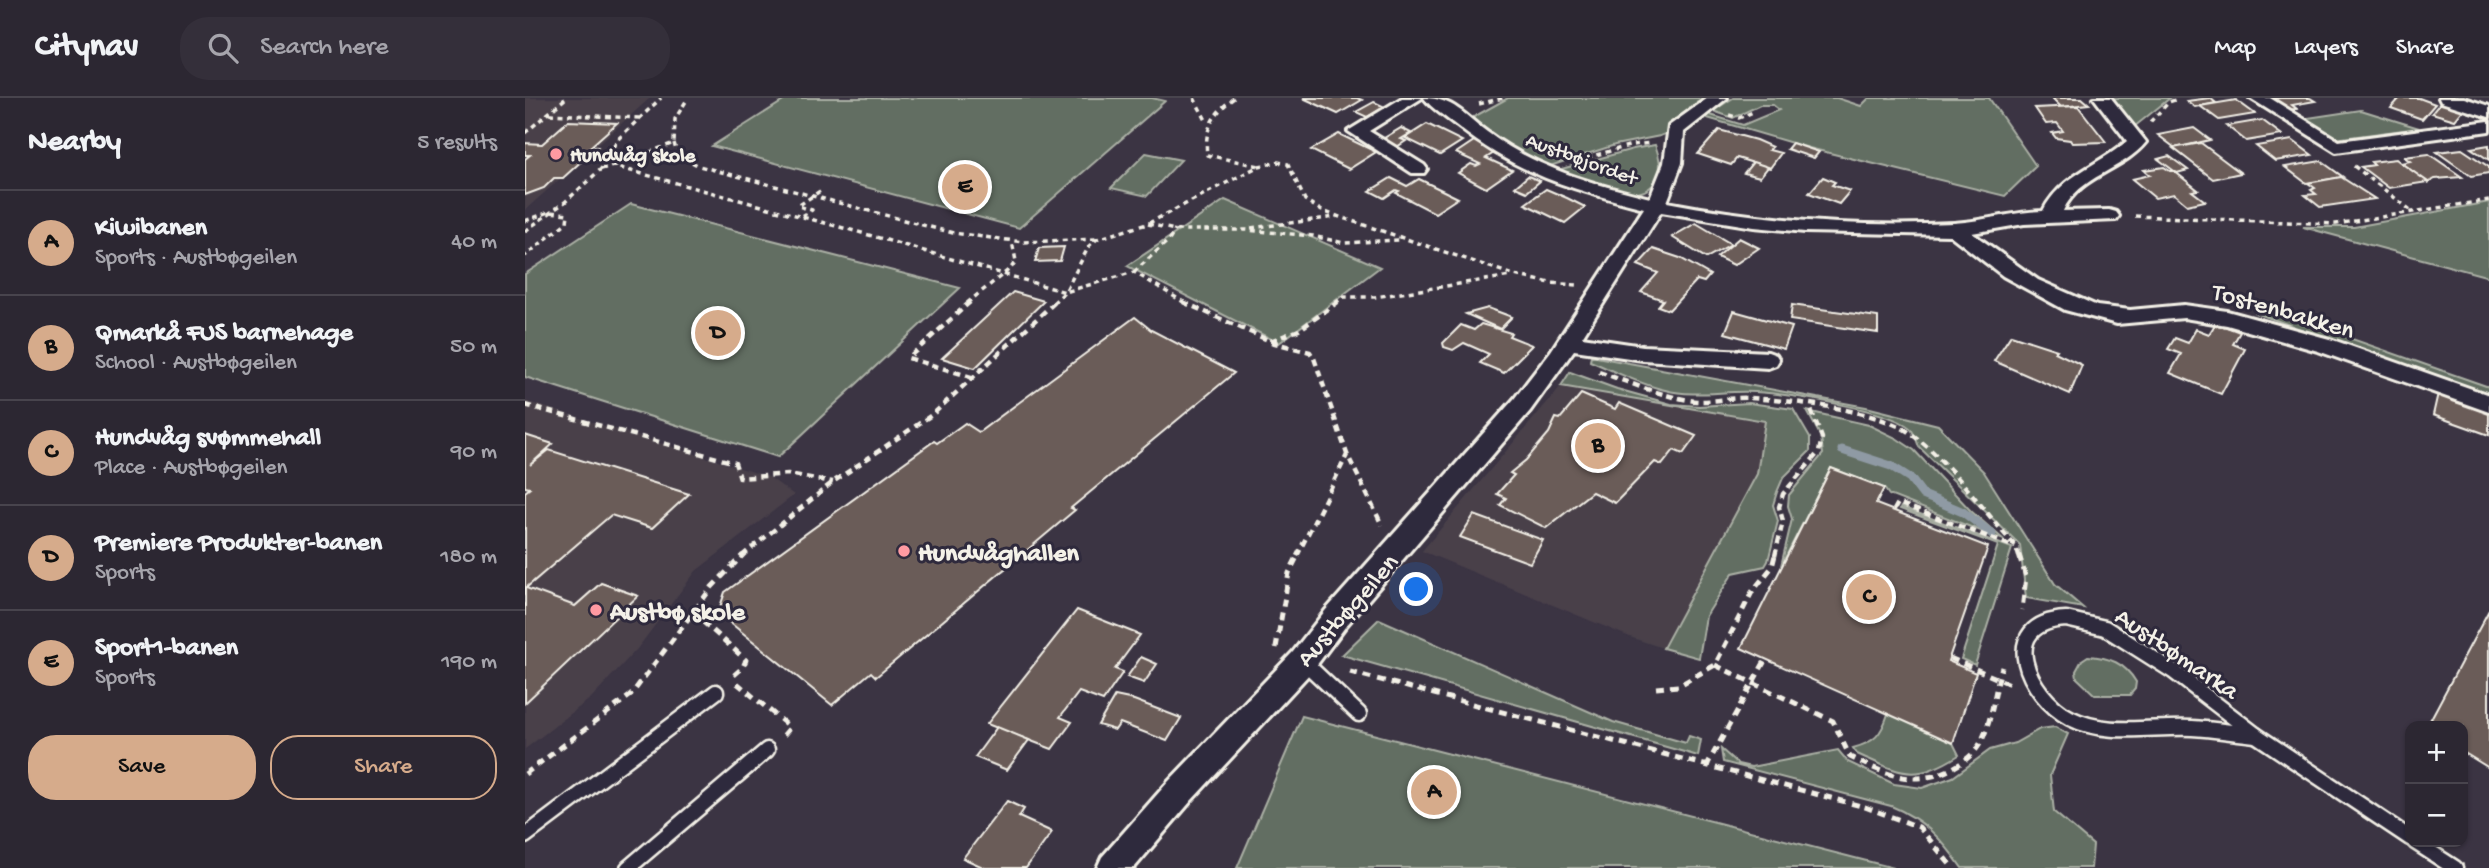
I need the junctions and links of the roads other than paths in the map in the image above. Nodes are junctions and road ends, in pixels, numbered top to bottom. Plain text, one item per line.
1 (1414, 98) edge
2 (1431, 98) edge
3 (1719, 98) edge
4 (2102, 98) edge
5 (2259, 98) edge
6 (2447, 98) edge
7 (2489, 112) edge
8 (2489, 126) edge
9 (1419, 169) dead end
10 (1653, 205) junction
11 (2052, 215) junction
12 (2109, 216) road end
13 (1955, 229) junction
14 (1563, 349) junction
15 (1768, 360) dead end
16 (2489, 404) edge
17 (1303, 661) junction
18 (716, 692) road end
19 (1359, 714) dead end
20 (2256, 735) junction
21 (767, 750) road end
22 (2405, 835) edge
23 (525, 836) edge
24 (2423, 847) edge
25 (628, 868) edge
26 (1113, 868) edge
27 (2455, 868) edge

1 - 9 street
2 - 10 street, Austbøjordet
3 - 10 street, Austbøgeilen
4 - 11 street
5 - 8 street
6 - 7 street
10 - 13 street
10 - 14 street, Austbøgeilen
11 - 12 street
11 - 13 street
13 - 16 street, Tostenbakken
14 - 15 street
14 - 17 street, Austbøgeilen
17 - 19 lane
17 - 26 street, Austbøgeilen
18 - 23 lane
20 - 20 lane, Austbømarka
20 - 22 lane, Austbømarka
21 - 25 lane
24 - 27 lane

